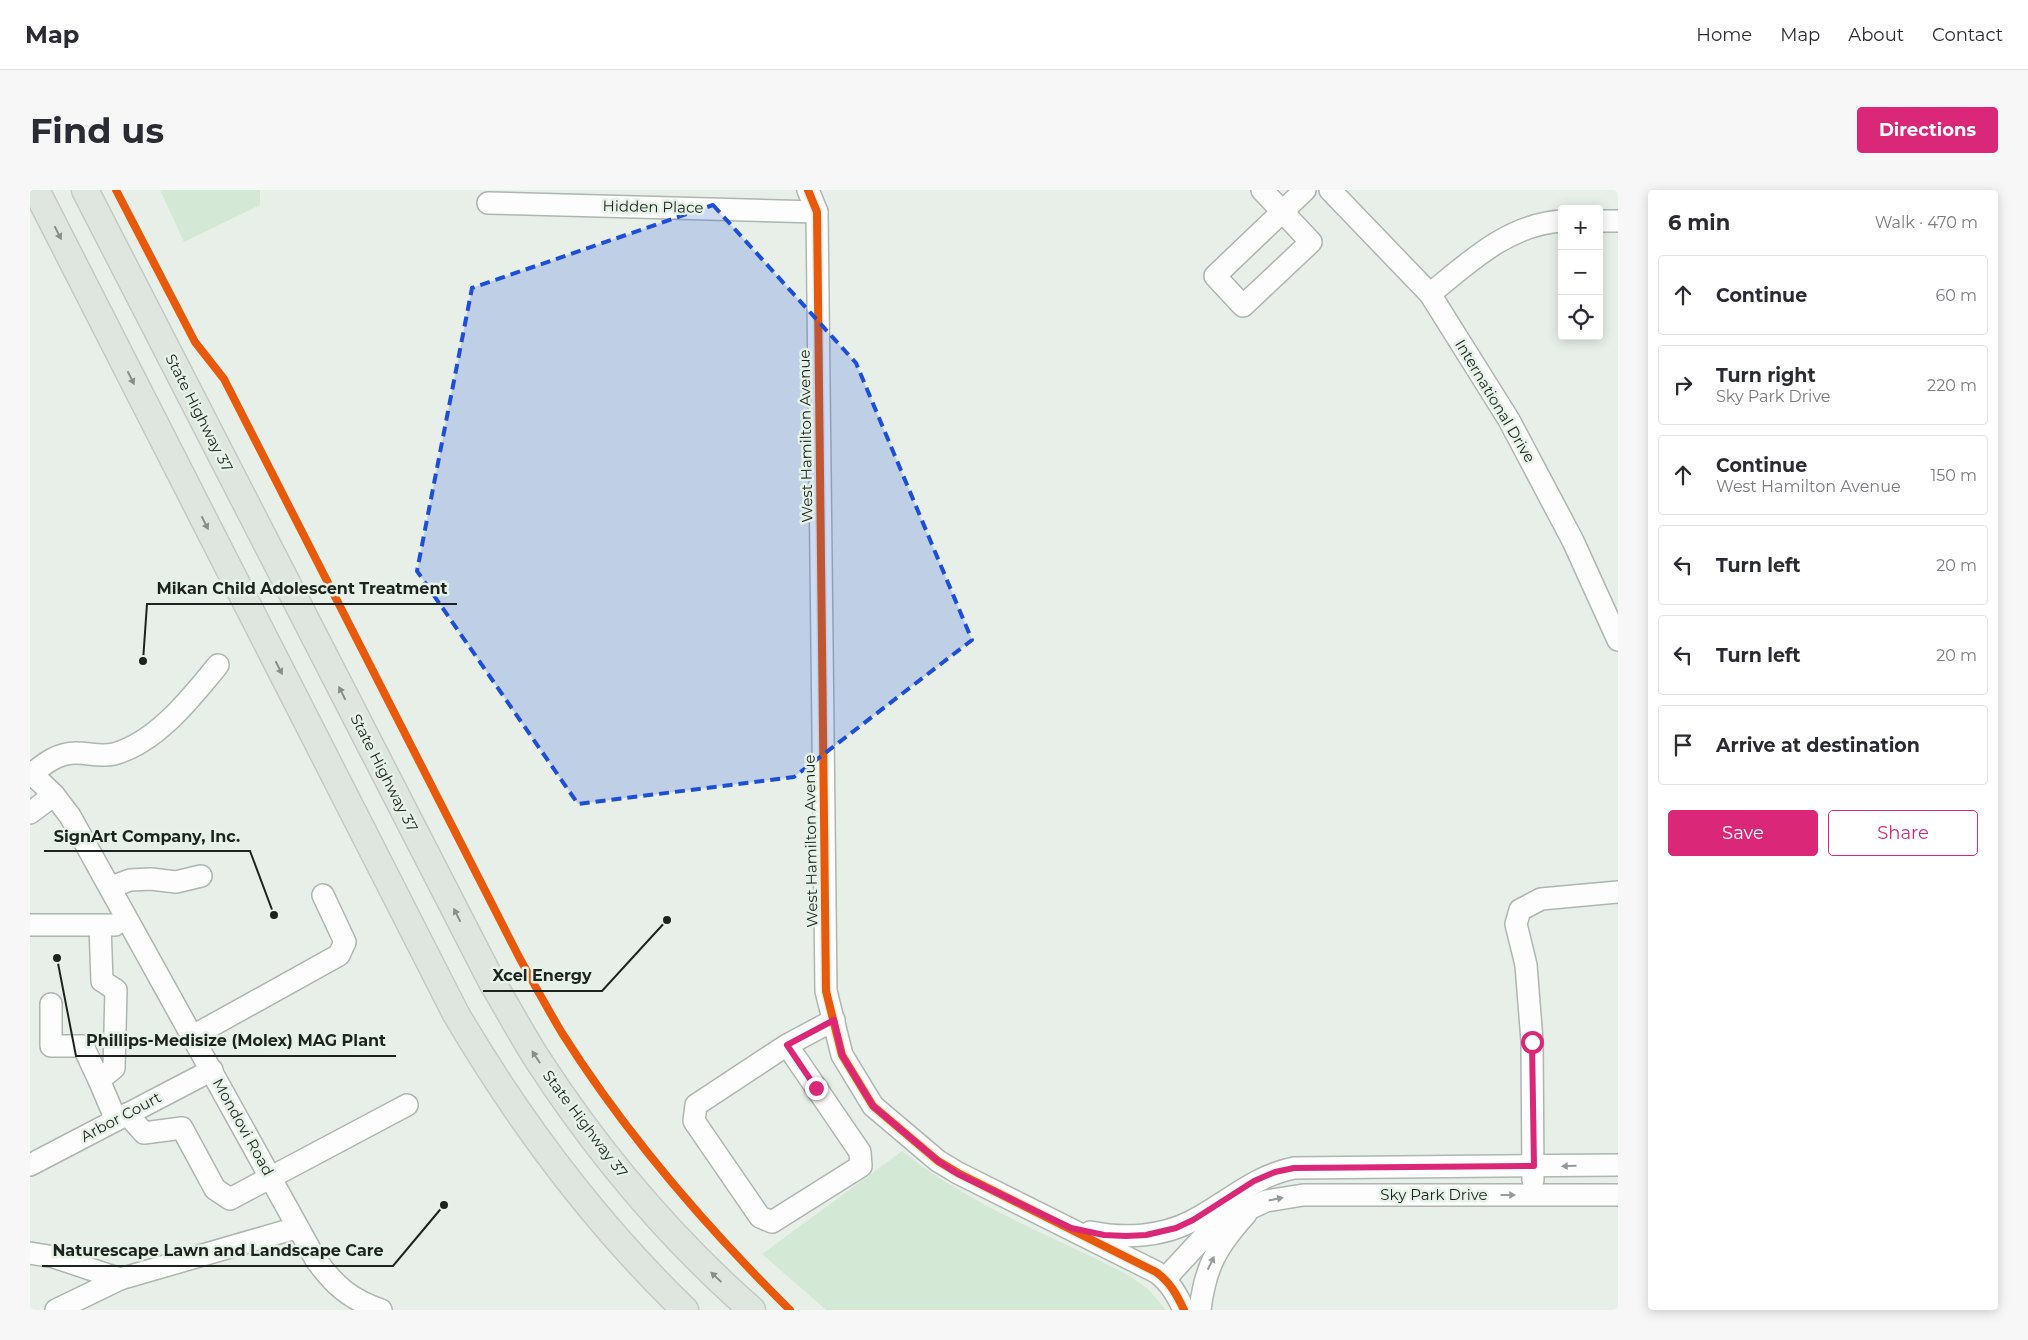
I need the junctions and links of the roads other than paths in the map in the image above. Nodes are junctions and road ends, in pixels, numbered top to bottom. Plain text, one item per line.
1 (36, 190) edge
2 (86, 190) edge
3 (808, 190) edge
4 (1262, 190) edge
5 (1305, 190) edge
6 (1330, 190) edge
7 (488, 203) dead end
8 (1282, 210) junction
9 (817, 212) junction
10 (1603, 220) edge
11 (1618, 221) edge
12 (1558, 222) edge
13 (1430, 294) junction
14 (1618, 640) edge
15 (218, 665) dead end
16 (31, 773) edge
17 (54, 795) junction
18 (30, 813) edge
19 (201, 876) dead end
20 (111, 888) junction
21 (1618, 892) edge
22 (323, 895) dead end
23 (131, 923) junction
24 (30, 925) edge
25 (100, 926) junction
26 (51, 1004) dead end
27 (834, 1020) junction
28 (193, 1036) junction
29 (787, 1045) junction
30 (212, 1070) junction
31 (99, 1080) junction
32 (407, 1105) dead end
33 (122, 1117) junction
34 (30, 1165) edge
35 (1618, 1165) edge
36 (1534, 1166) junction
37 (272, 1178) junction
38 (1234, 1194) junction
39 (1532, 1195) junction
40 (1618, 1195) edge
41 (1252, 1207) junction
42 (1215, 1224) junction
43 (296, 1228) junction
44 (1071, 1228) junction
45 (30, 1253) edge
46 (120, 1279) junction
47 (1165, 1279) junction
48 (56, 1310) edge
49 (380, 1310) edge
50 (685, 1310) edge
51 (752, 1310) edge
52 (1184, 1310) edge
53 (1200, 1310) edge

1 -> 50 main road
51 -> 2 main road, State Highway 37
3 - 9 street, West Hamilton Avenue
4 - 8 street
5 - 8 street
6 - 13 street, International Drive
7 - 9 street, Hidden Place
8 - 8 street
9 - 27 street, West Hamilton Avenue
10 - 11 street
12 - 13 street
13 - 14 street, International Drive
15 - 16 street
16 - 17 street, Mondovi Road
17 - 18 street
17 - 20 street, Mondovi Road
19 - 20 street
20 - 23 street, Mondovi Road
21 - 36 street
22 - 28 street
23 - 25 street
23 - 28 street, Mondovi Road
24 - 25 street
25 - 31 street
26 - 31 street
27 - 29 street
27 - 44 street, West Hamilton Avenue
28 - 30 street, Mondovi Road
29 - 29 street
30 - 33 street, Arbor Court
30 - 37 street, Mondovi Road
31 - 33 street
32 - 37 street
33 - 34 street, Arbor Court
33 - 37 street
35 -> 36 street, Sky Park Drive
36 - 38 street, Sky Park Drive
36 - 39 street
37 - 43 street, Mondovi Road
38 - 42 street, Sky Park Drive
38 - 44 street, Sky Park Drive
39 - 40 street, Sky Park Drive
41 -> 39 street, Sky Park Drive
41 - 42 street, Sky Park Drive
53 -> 41 street
42 - 47 street, Sky Park Drive
43 - 46 street
43 - 49 street, Mondovi Road
44 - 47 street, West Hamilton Avenue
45 - 46 street
46 - 48 street
47 - 52 street

